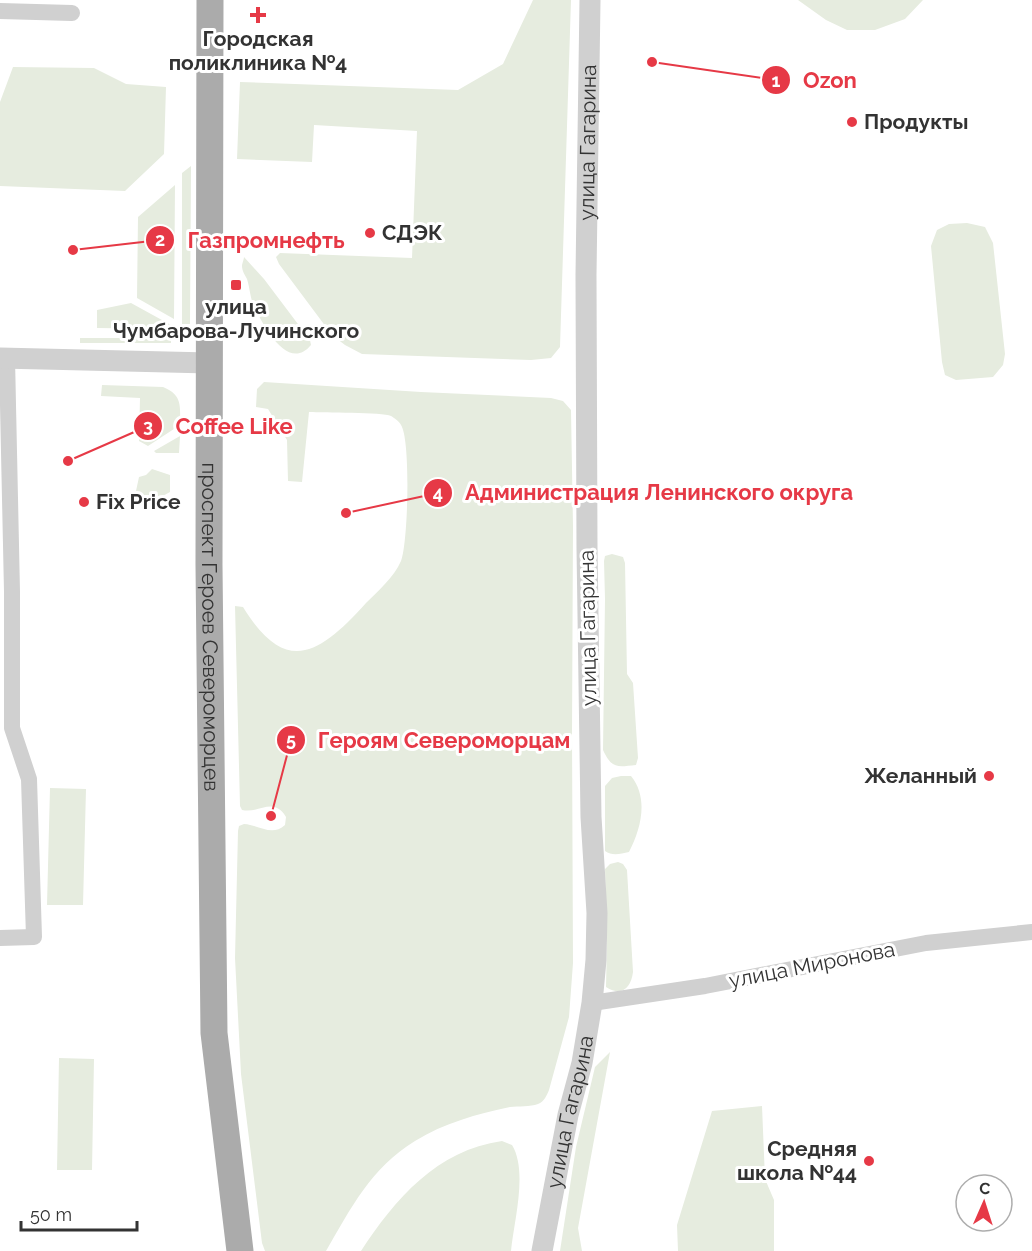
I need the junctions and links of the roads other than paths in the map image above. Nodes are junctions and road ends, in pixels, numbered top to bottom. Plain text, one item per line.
1 (210, 0) edge
2 (590, 0) edge
3 (0, 11) edge
4 (72, 13) dead end
5 (4, 358) edge
6 (209, 363) junction
7 (1032, 932) edge
8 (0, 938) edge
9 (592, 1003) junction
10 (240, 1251) edge
11 (542, 1251) edge

1 - 6 main road, проспект Героев Североморцев
2 - 9 street, улица Гагарина
3 - 4 street
5 - 6 street
5 - 8 street
6 - 10 main road, проспект Героев Североморцев
7 - 9 street, улица Миронова
9 - 11 street, улица Гагарина

